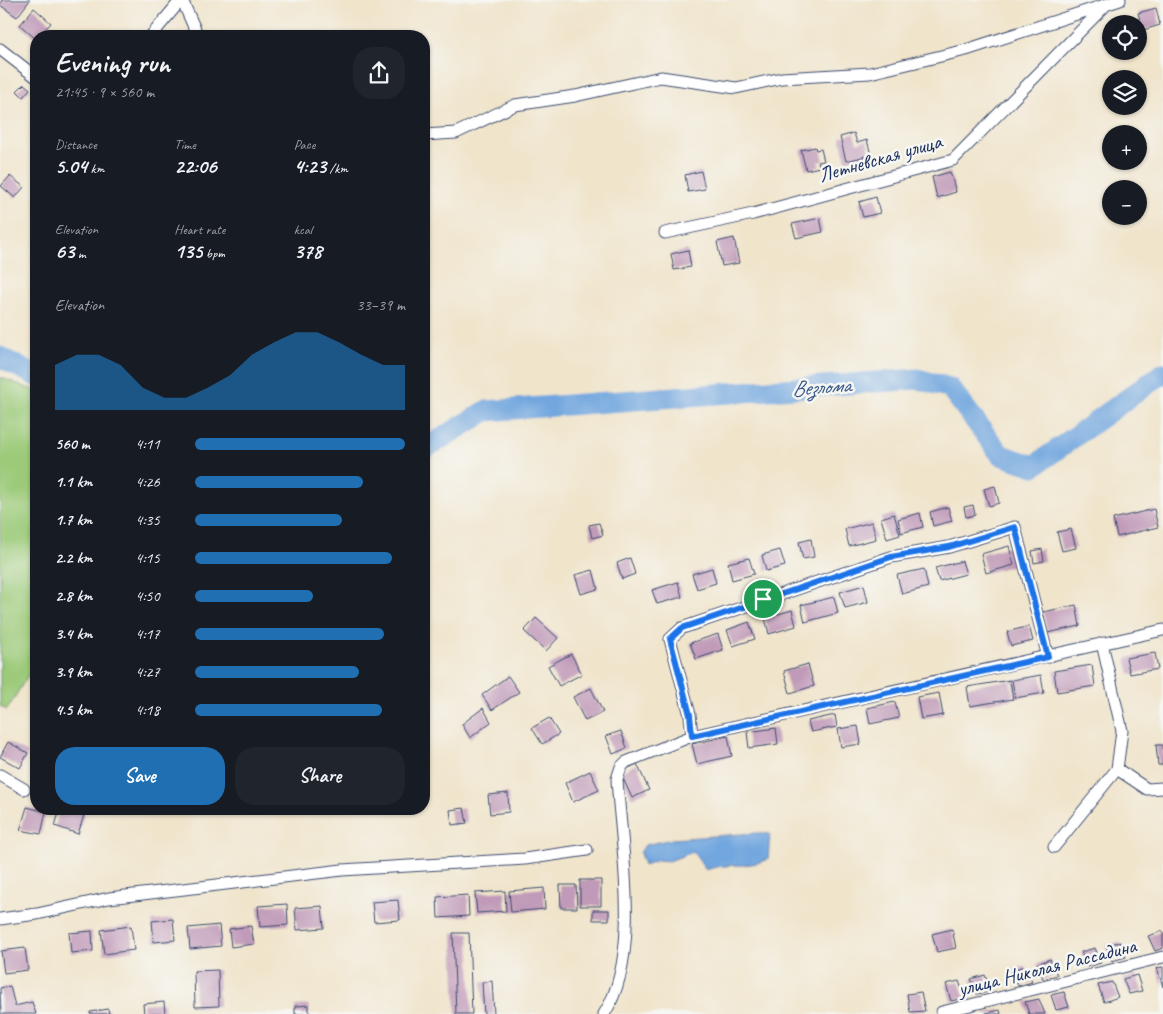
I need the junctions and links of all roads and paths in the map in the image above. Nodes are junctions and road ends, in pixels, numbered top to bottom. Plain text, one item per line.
1 (181, 0) edge
2 (1120, 0) edge
3 (1107, 4) junction
4 (155, 30) edge
5 (195, 30) edge
6 (0, 48) edge
7 (30, 72) edge
8 (430, 134) edge
9 (665, 233) dead end
10 (1163, 630) edge
11 (1102, 643) junction
12 (1048, 657) junction
13 (692, 736) junction
14 (1117, 769) junction
15 (0, 775) edge
16 (1163, 788) edge
17 (24, 789) dead end
18 (1054, 847) dead end
19 (587, 850) dead end
20 (0, 919) edge
21 (1163, 957) edge
22 (604, 1014) edge
23 (942, 1014) edge

1 - 4 street
1 - 5 street
2 - 3 street
3 - 8 street
3 - 9 street, Летневская улица
6 - 7 street
10 - 11 street
11 - 12 street
11 - 14 street
12 - 13 street
12 - 13 street
13 - 22 street
14 - 16 street
14 - 18 street
15 - 17 street
19 - 20 street
21 - 23 street, улица Николая Рассадина

